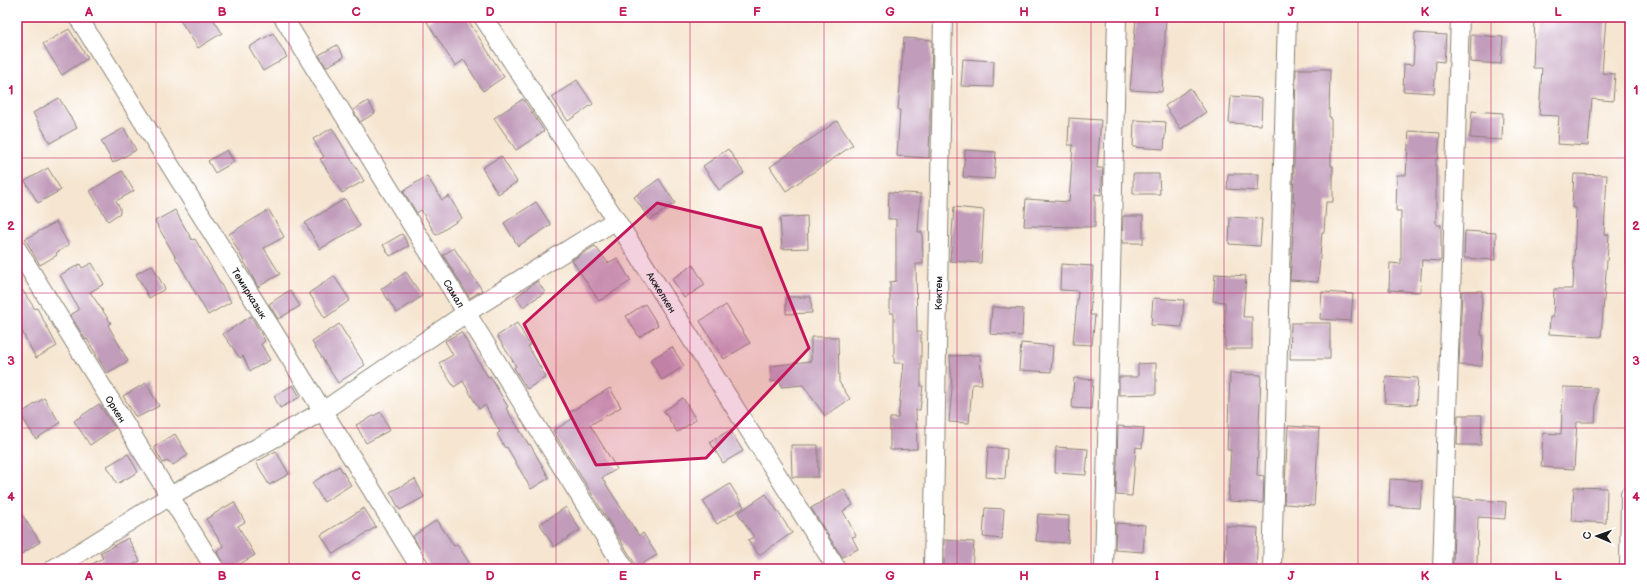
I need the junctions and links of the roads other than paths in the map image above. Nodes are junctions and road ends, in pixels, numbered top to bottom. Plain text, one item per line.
1 (78, 17) edge
2 (283, 17) edge
3 (484, 17) edge
4 (943, 17) edge
5 (1118, 17) edge
6 (1287, 17) edge
7 (1460, 17) edge
8 (616, 220) junction
9 (17, 249) edge
10 (466, 313) junction
11 (323, 411) junction
12 (1630, 494) edge
13 (170, 496) junction
14 (53, 569) edge
15 (215, 569) edge
16 (421, 569) edge
17 (625, 569) edge
18 (837, 569) edge
19 (933, 569) edge
20 (1104, 569) edge
21 (1272, 569) edge
22 (1442, 569) edge
23 (1629, 569) edge

1 - 11 street, Темирказык
2 - 10 street, Самал
3 - 8 street, Акжелкен
4 - 19 street, Көктем
5 - 20 street
6 - 21 street
7 - 22 street
8 - 10 street
8 - 18 street, Акжелкен
9 - 13 street, Оркен
10 - 11 street
10 - 17 street, Самал
11 - 13 street
11 - 16 street, Темирказык
12 - 23 street
13 - 14 street
13 - 15 street, Оркен

